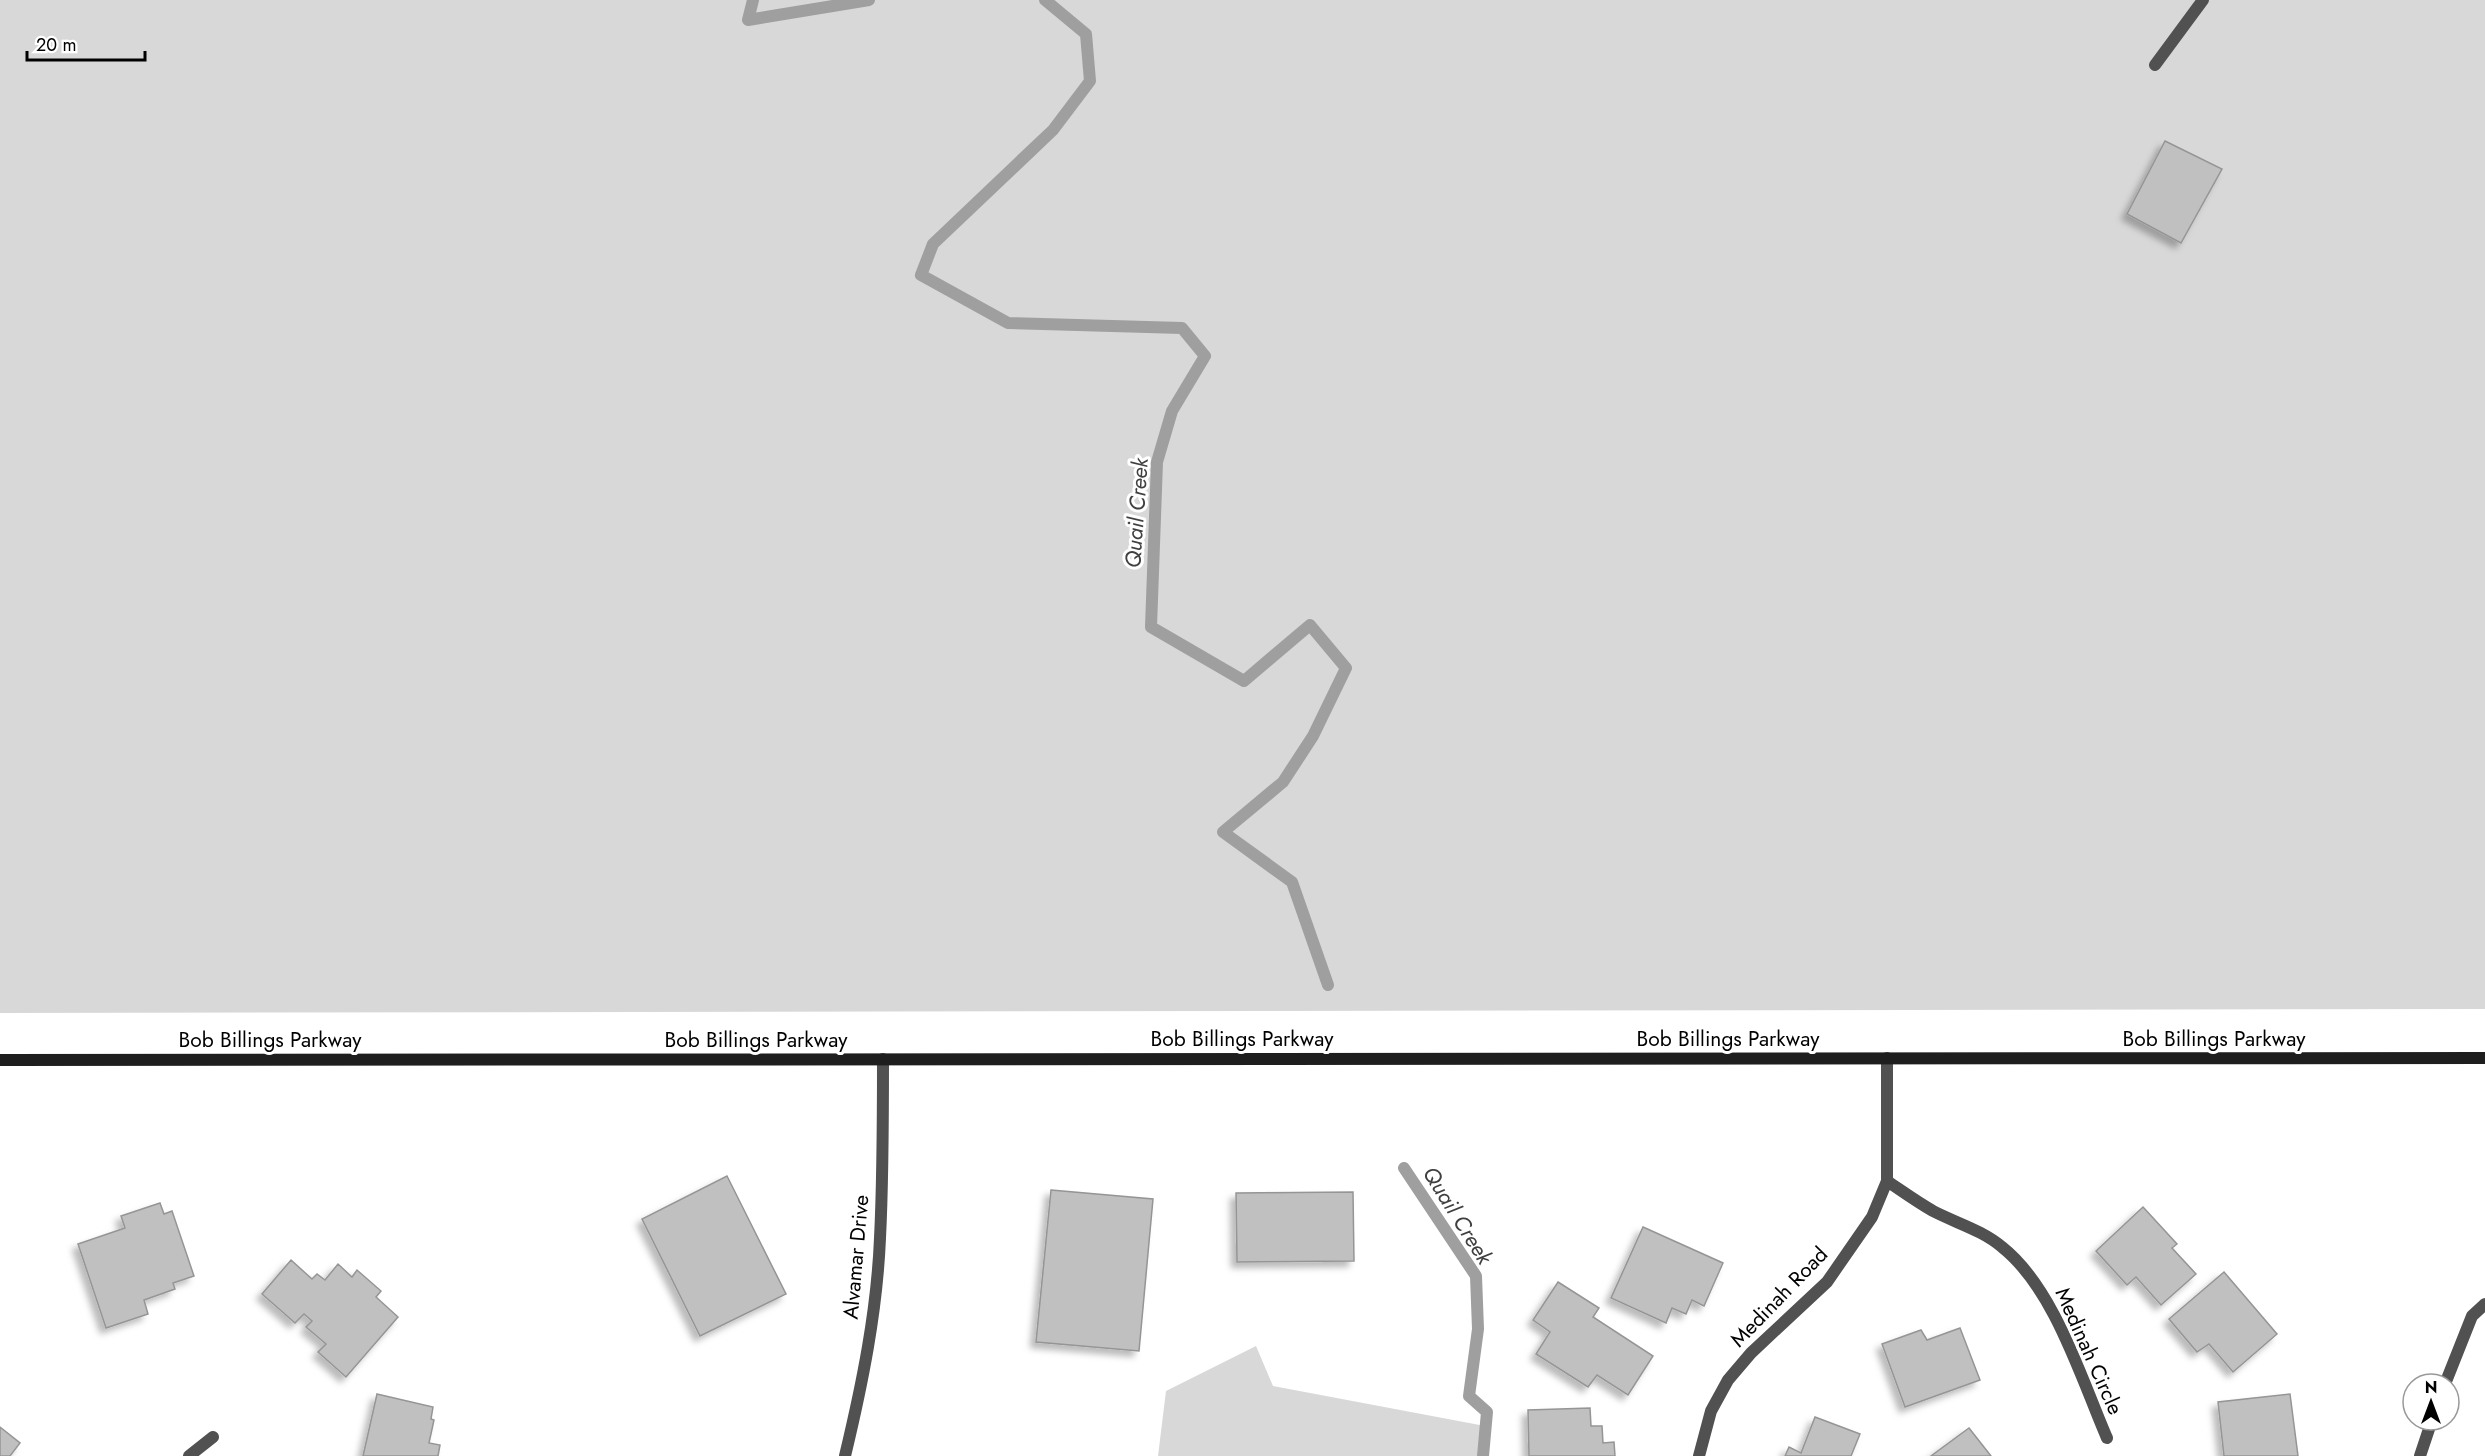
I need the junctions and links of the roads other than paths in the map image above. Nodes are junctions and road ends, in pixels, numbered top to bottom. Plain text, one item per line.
1 (2203, 0) edge
2 (2155, 65) dead end
3 (1887, 1058) junction
4 (2485, 1058) edge
5 (883, 1059) junction
6 (0, 1060) edge
7 (1887, 1181) junction
8 (2485, 1304) edge
9 (2450, 1372) edge
10 (2428, 1432) edge
11 (213, 1437) dead end
12 (2107, 1438) dead end
13 (189, 1456) edge
14 (844, 1456) edge
15 (1699, 1456) edge
16 (2420, 1456) edge

1 - 2 street
3 - 4 main road, Bob Billings Parkway
3 - 5 main road, Bob Billings Parkway
3 - 7 street, Medinah Road
5 - 6 main road, Bob Billings Parkway
5 - 14 street, Alvamar Drive
7 - 12 street, Medinah Circle
7 - 15 street, Medinah Road
8 - 9 street
10 - 16 street
11 - 13 street

